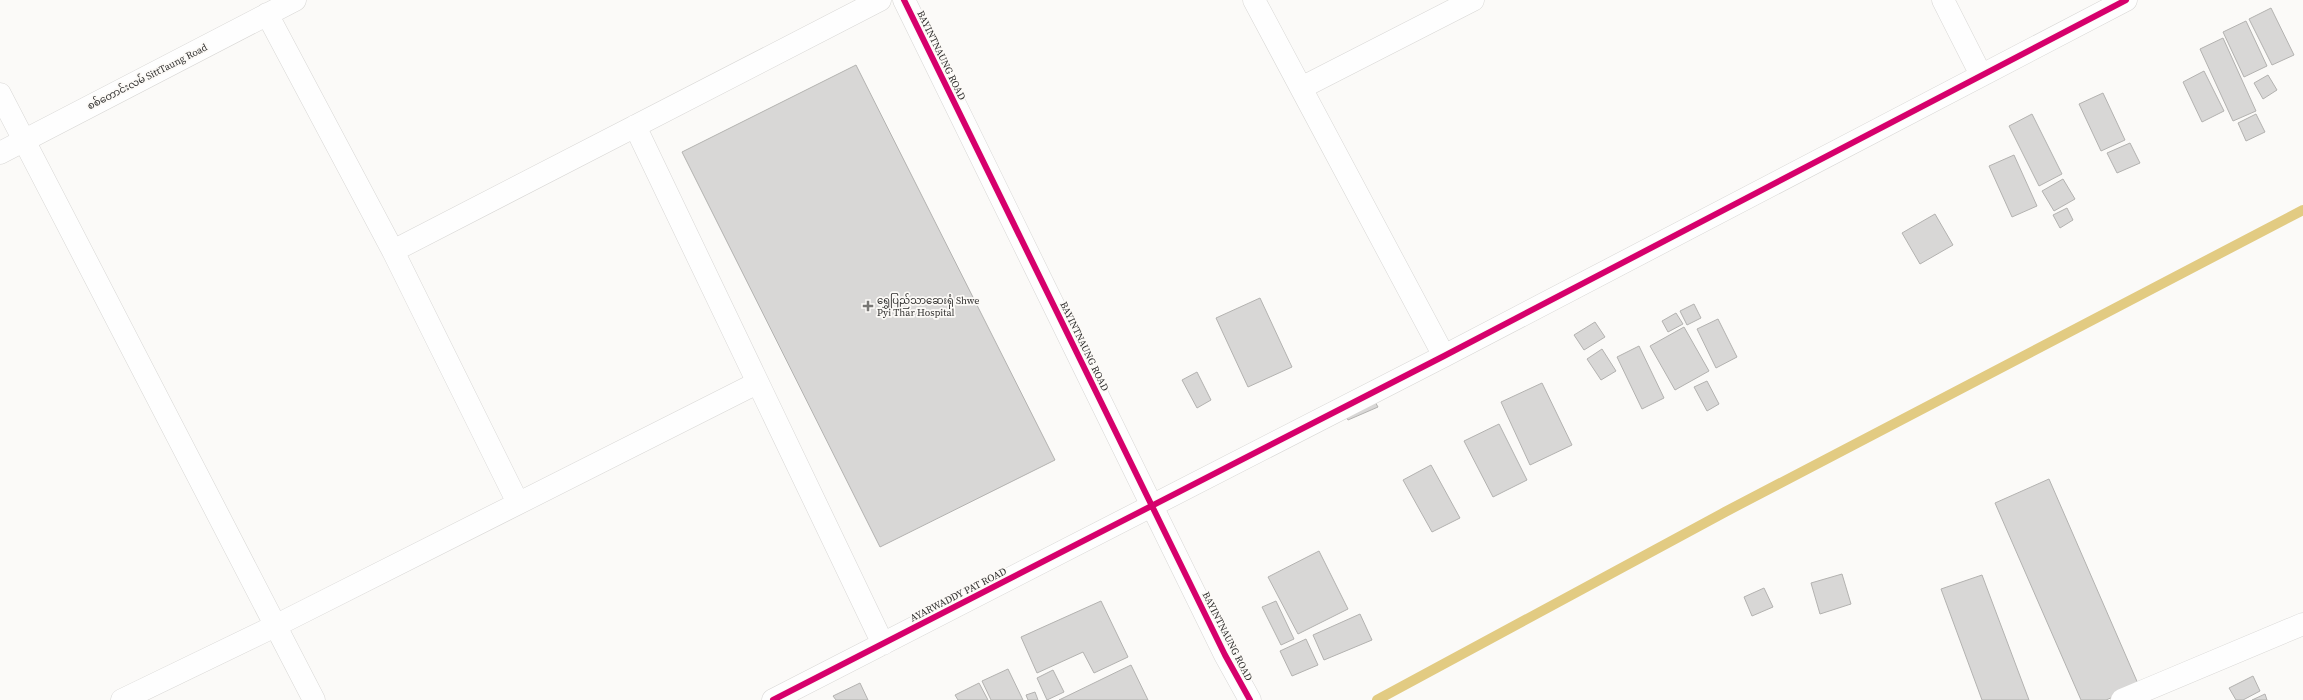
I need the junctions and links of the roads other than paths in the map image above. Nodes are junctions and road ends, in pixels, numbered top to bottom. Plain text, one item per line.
1 (295, 0) edge
2 (880, 0) edge
3 (904, 0) edge
4 (1254, 0) edge
5 (1474, 0) edge
6 (1943, 0) edge
7 (2126, 0) edge
8 (267, 14) junction
9 (1981, 75) junction
10 (1301, 88) junction
11 (0, 94) edge
12 (635, 126) junction
13 (23, 140) junction
14 (0, 153) edge
15 (393, 251) junction
16 (1444, 356) junction
17 (757, 382) junction
18 (518, 503) junction
19 (1152, 506) junction
20 (2303, 624) edge
21 (275, 626) junction
22 (883, 644) junction
23 (122, 700) edge
24 (314, 700) edge
25 (773, 700) edge
26 (1250, 700) edge
27 (2122, 700) edge

1 - 8 street, စစ်တောင်းလမ် SittTaung Road
2 - 12 street
3 - 19 street, BAYINTNAUNG ROAD
4 - 10 street
5 - 10 street
6 - 9 street
7 - 9 street, AYARWADDY PAT ROAD
8 - 13 street, စစ်တောင်းလမ် SittTaung Road
8 - 15 street
9 - 16 street, AYARWADDY PAT ROAD
10 - 16 street
11 - 13 street
12 - 15 street
12 - 17 street
13 - 14 street, စစ်တောင်းလမ် SittTaung Road
13 - 21 street
15 - 18 street
16 - 19 street, AYARWADDY PAT ROAD
17 - 18 street
17 - 22 street
18 - 21 street
19 - 22 street, AYARWADDY PAT ROAD
19 - 26 street, BAYINTNAUNG ROAD
20 - 27 street
21 - 23 street
21 - 24 street
22 - 25 street, AYARWADDY PAT ROAD

